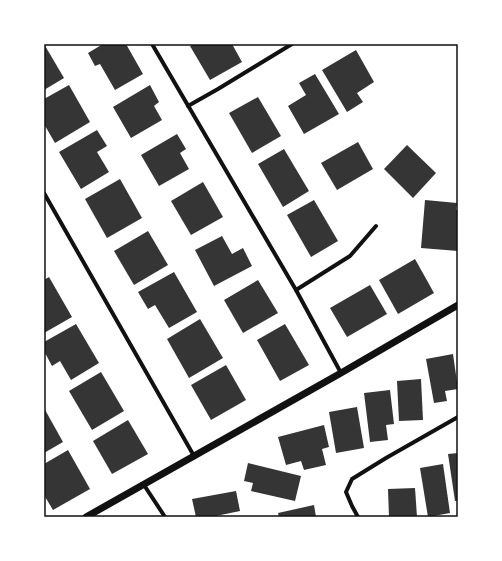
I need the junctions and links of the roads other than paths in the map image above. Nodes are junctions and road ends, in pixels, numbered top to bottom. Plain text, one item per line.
1 (152, 44) edge
2 (292, 44) edge
3 (188, 106) junction
4 (44, 193) edge
5 (376, 226) dead end
6 (296, 290) junction
7 (458, 305) edge
8 (341, 373) junction
9 (458, 417) edge
10 (194, 456) junction
11 (144, 485) junction
12 (86, 517) edge
13 (165, 517) edge
14 (358, 517) edge

1 - 3 street
2 - 3 street
3 - 6 street
4 - 10 street
5 - 6 street
6 - 8 street
7 - 8 street
8 - 10 street
9 - 14 street
10 - 11 street
11 - 12 street
11 - 13 street

